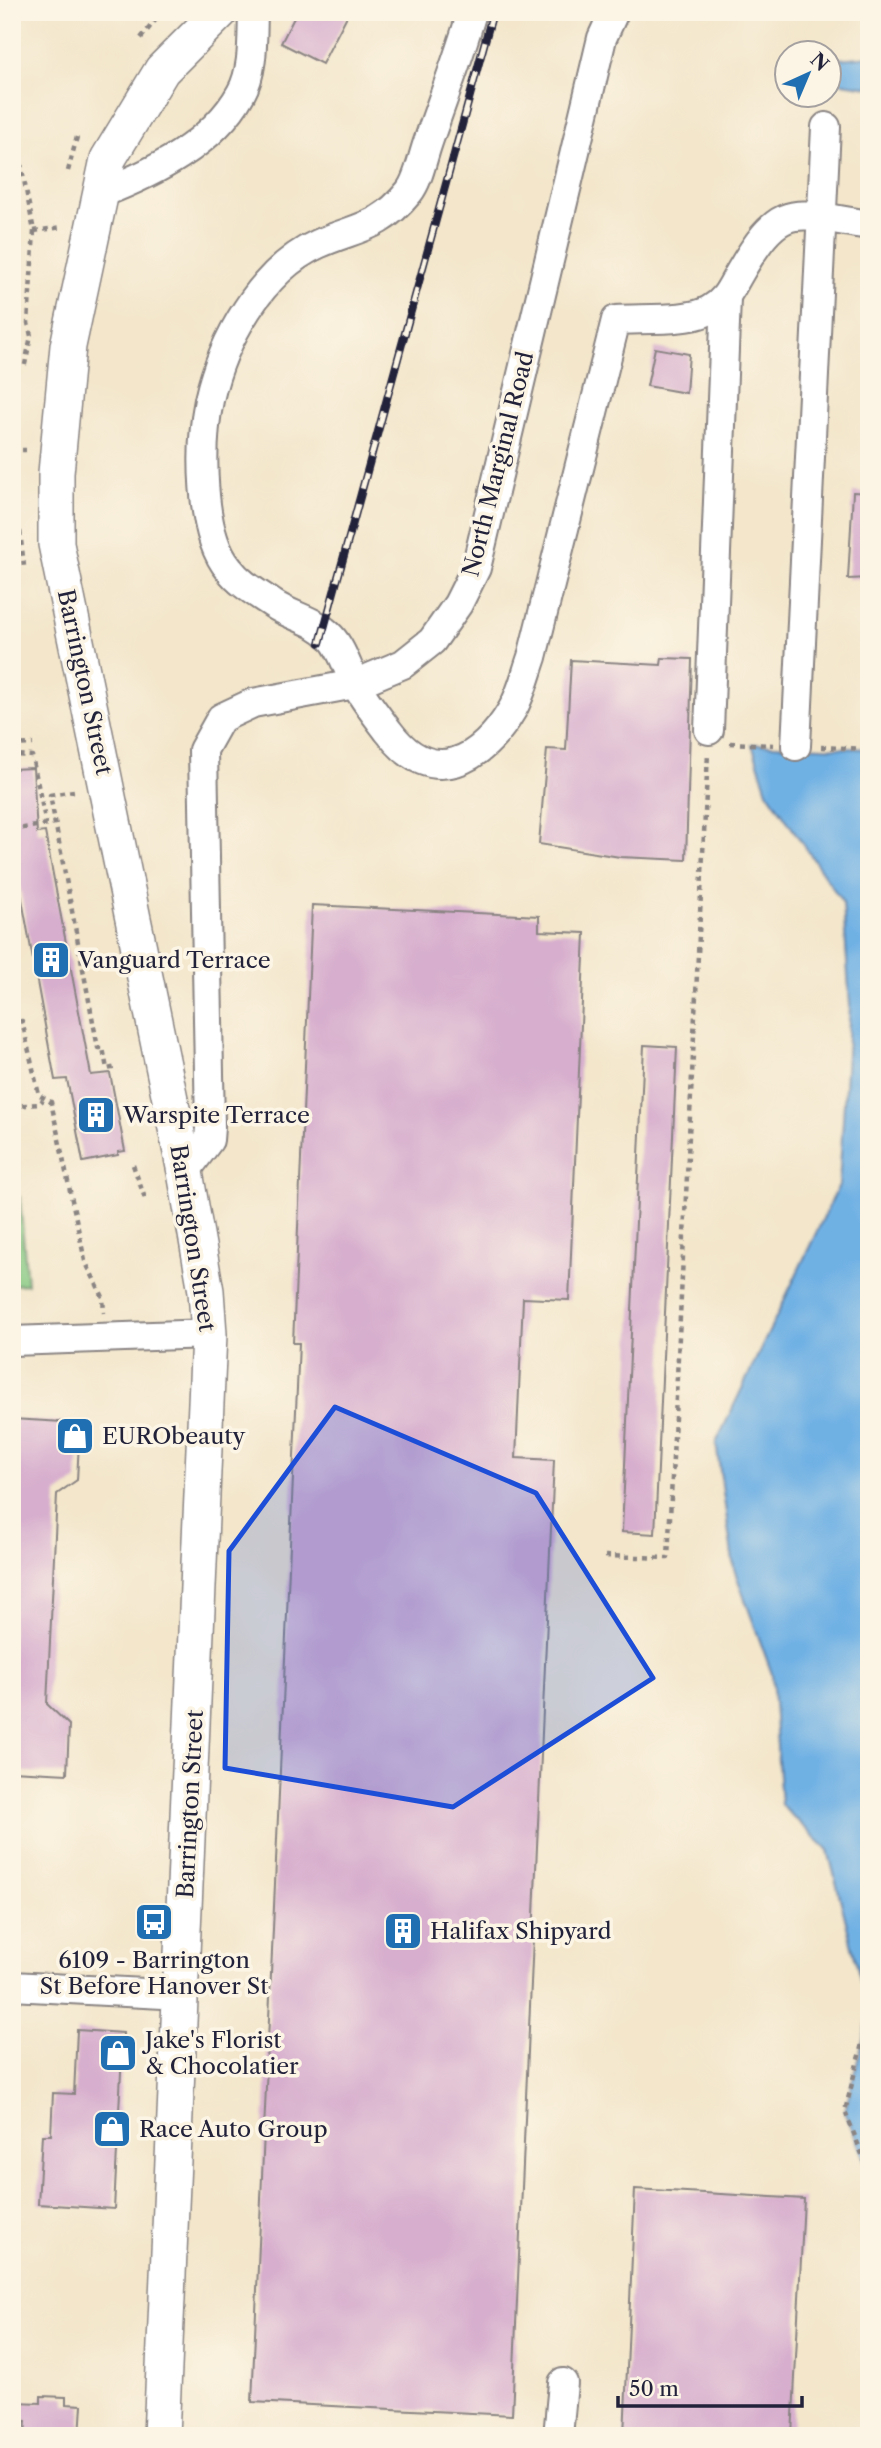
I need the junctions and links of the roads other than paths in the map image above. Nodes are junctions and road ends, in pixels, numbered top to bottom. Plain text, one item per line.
1 (220, 12) edge
2 (253, 12) edge
3 (472, 12) edge
4 (614, 12) edge
5 (826, 127) dead end
6 (102, 193) junction
7 (821, 218) junction
8 (869, 225) edge
9 (726, 298) junction
10 (355, 684) junction
11 (712, 738) road end
12 (796, 746) road end
13 (186, 1172) junction
14 (209, 1334) junction
15 (12, 1341) edge
16 (12, 1986) edge
17 (182, 1994) junction
18 (563, 2383) dead end
19 (161, 2436) edge
20 (558, 2436) edge

1 - 6 main road, Barrington Street
2 - 6 street
3 - 10 street
4 - 10 street, North Marginal Road
5 - 7 street
6 - 13 main road, Barrington Street
7 - 8 street
7 - 9 street
7 - 12 street
9 - 10 street
9 - 11 street
10 - 13 street, North Marginal Road
13 - 14 main road, Barrington Street
14 - 15 street
14 - 17 main road, Barrington Street
16 - 17 street
17 - 19 main road, Barrington Street
18 - 20 street

